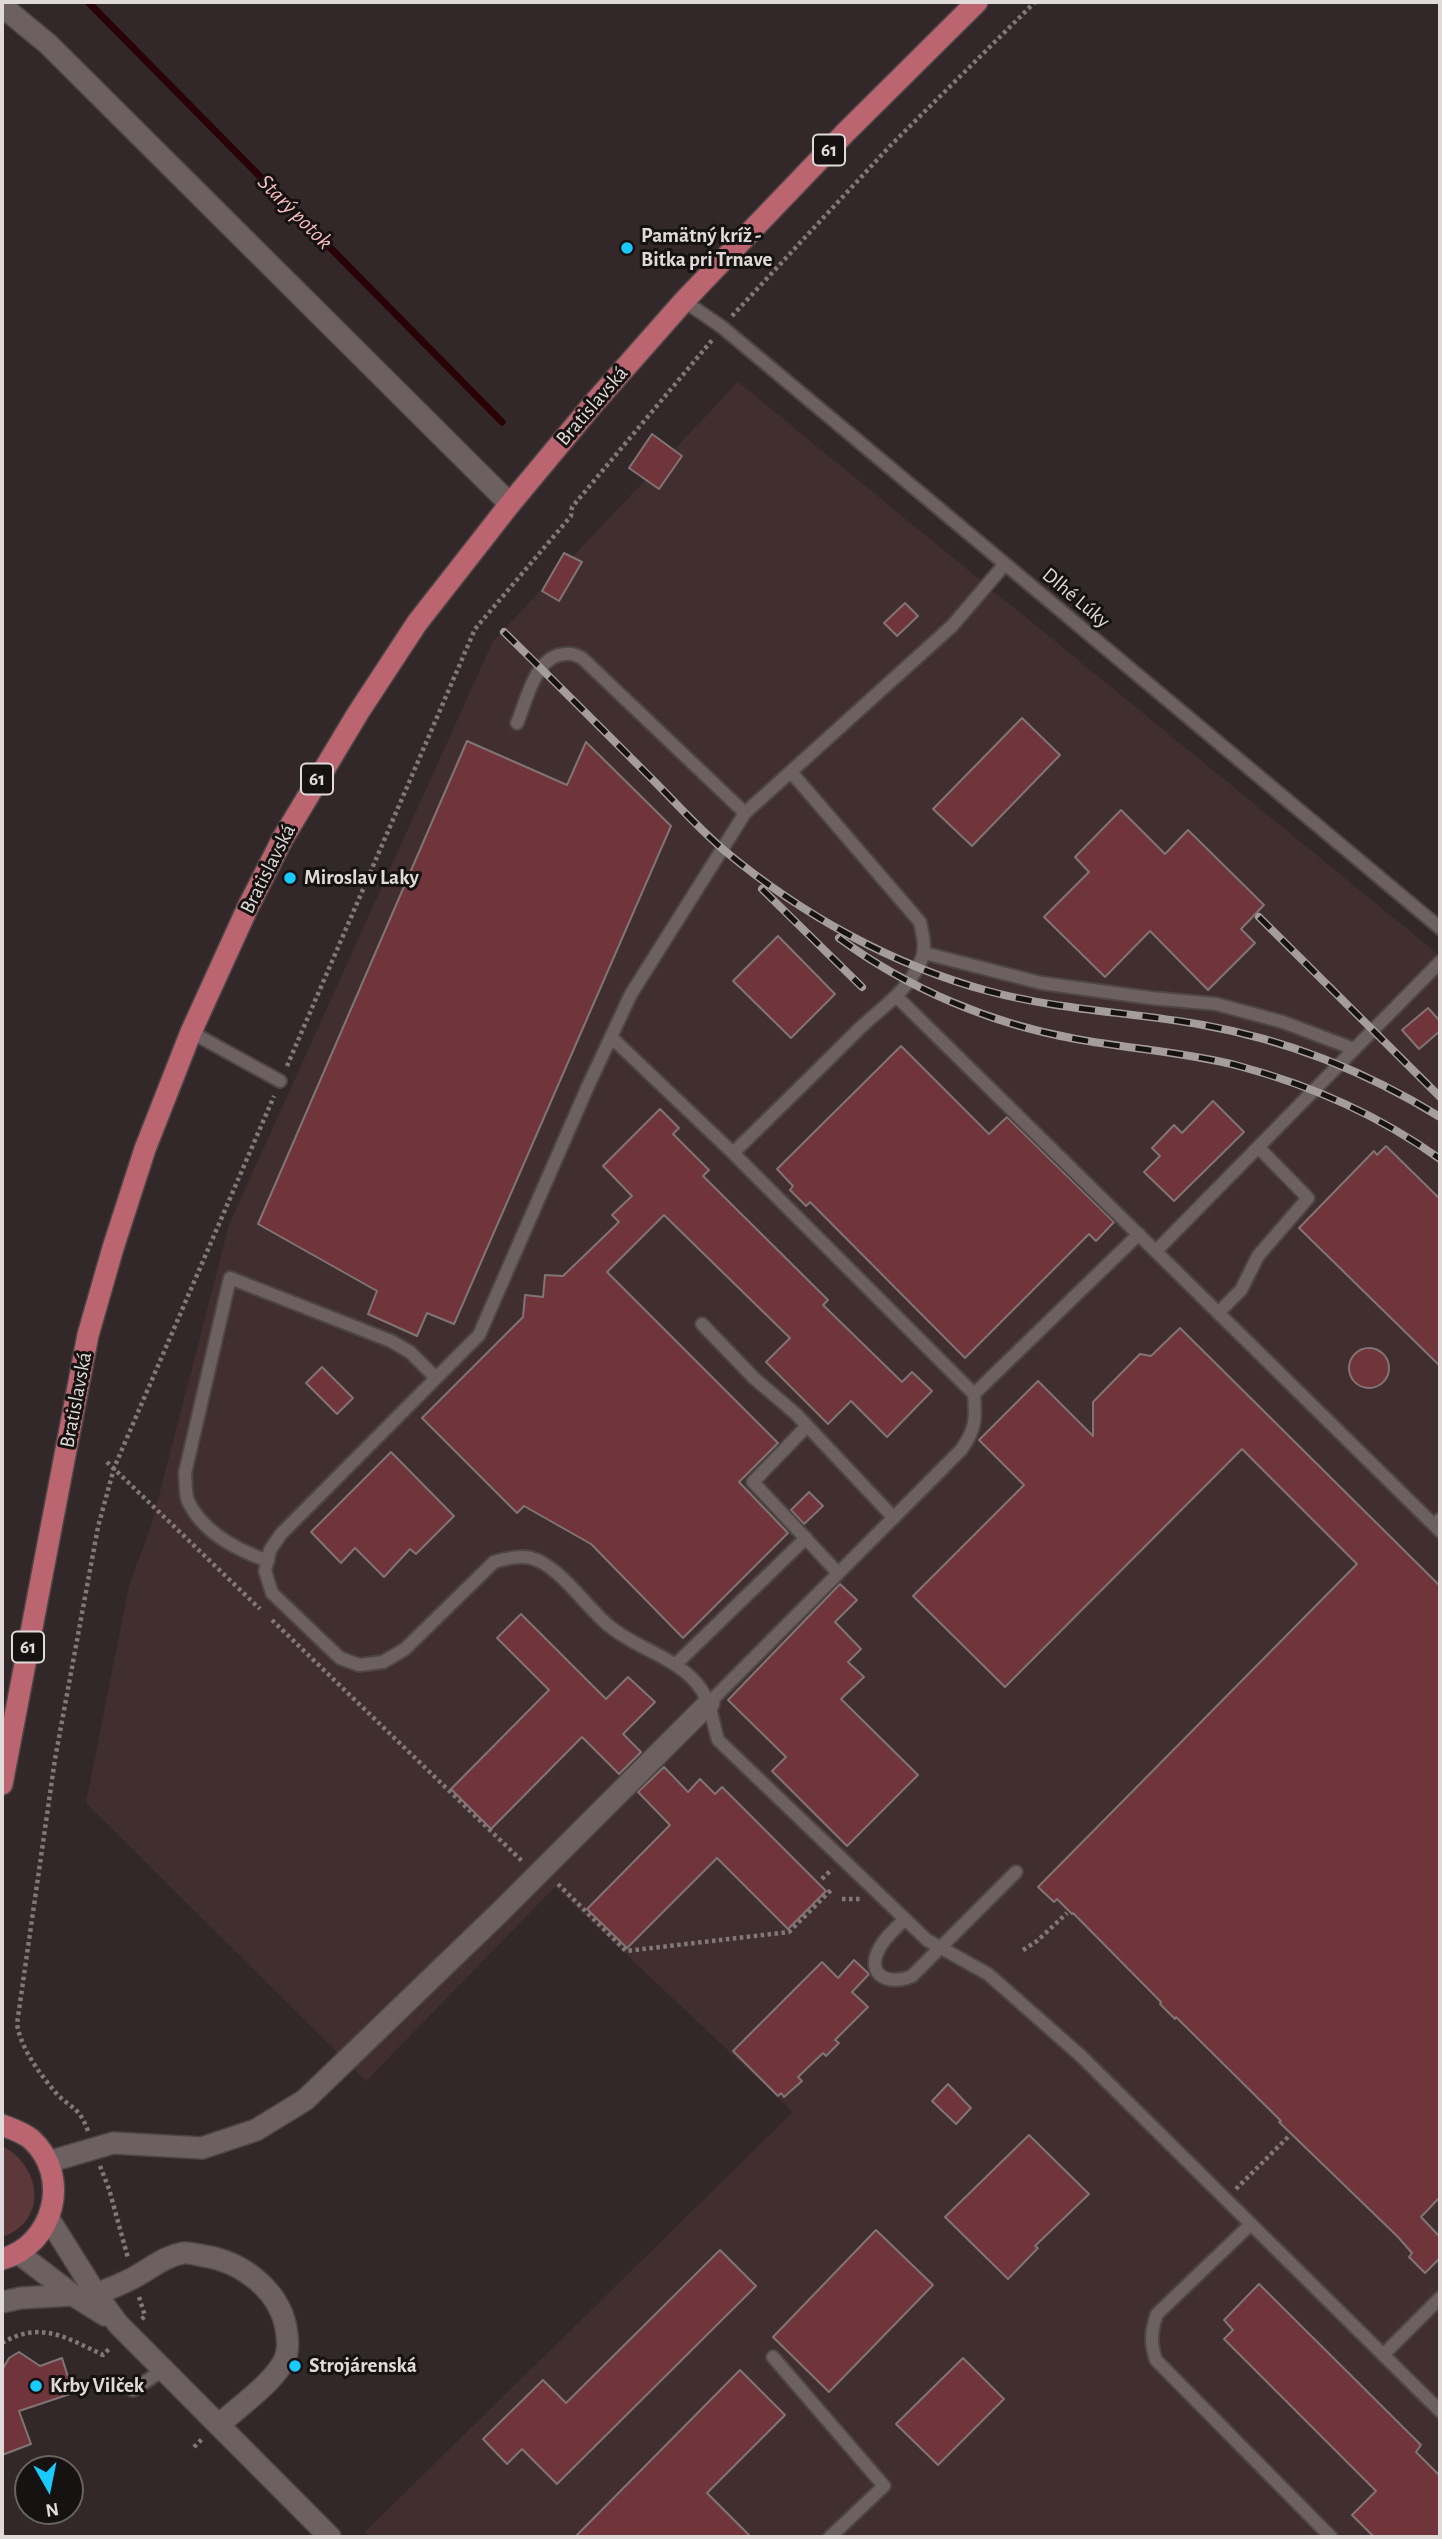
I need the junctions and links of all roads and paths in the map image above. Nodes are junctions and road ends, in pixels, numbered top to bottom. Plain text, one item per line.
1 (977, 2) edge
2 (1035, 2) edge
3 (2, 6) edge
4 (684, 301) junction
5 (722, 327) junction
6 (510, 504) junction
7 (572, 507) dead end
8 (1005, 564) junction
9 (517, 723) dead end
10 (791, 772) junction
11 (745, 813) junction
12 (1440, 928) edge
13 (924, 953) junction
14 (1440, 962) edge
15 (897, 996) junction
16 (191, 1032) junction
17 (611, 1037) junction
18 (1354, 1049) junction
19 (280, 1081) dead end
20 (1258, 1146) junction
21 (733, 1153) junction
22 (1139, 1234) junction
23 (1156, 1251) junction
24 (1218, 1313) junction
25 (702, 1324) dead end
26 (436, 1378) junction
27 (974, 1394) junction
28 (807, 1426) junction
29 (107, 1462) dead end
30 (894, 1518) junction
31 (1438, 1525) edge
32 (806, 1538) junction
33 (268, 1561) junction
34 (838, 1573) junction
35 (676, 1664) junction
36 (709, 1703) junction
37 (2, 1784) edge
38 (532, 1857) dead end
39 (832, 1868) dead end
40 (1016, 1872) dead end
41 (553, 1879) dead end
42 (822, 1879) dead end
43 (832, 1889) dead end
44 (842, 1899) dead end
45 (865, 1899) dead end
46 (1067, 1913) dead end
47 (905, 1919) junction
48 (940, 1948) junction
49 (1023, 1950) dead end
50 (2, 2125) edge
51 (1289, 2136) dead end
52 (48, 2162) junction
53 (100, 2165) dead end
54 (1226, 2199) junction
55 (49, 2219) junction
56 (1251, 2224) junction
57 (10, 2256) edge
58 (130, 2266) dead end
59 (137, 2291) dead end
60 (73, 2295) junction
61 (1440, 2298) edge
62 (2, 2302) edge
63 (96, 2302) junction
64 (127, 2324) junction
65 (2, 2343) edge
66 (111, 2347) dead end
67 (1383, 2355) junction
68 (773, 2357) dead end
69 (163, 2370) junction
70 (133, 2390) dead end
71 (1440, 2412) edge
72 (219, 2425) junction
73 (330, 2537) edge
74 (830, 2537) edge
75 (1331, 2537) edge

1 - 4 main road, Bratislavská / 61
2 - 5 path
3 - 6 street
4 - 5 lane, Dlhé Lúky
4 - 6 main road, Bratislavská / 61
5 - 7 path
5 - 8 lane, Dlhé Lúky
6 - 16 main road, Bratislavská / 61
8 - 10 lane
8 - 12 lane, Dlhé Lúky
9 - 11 lane
10 - 11 lane
10 - 13 lane
11 - 17 lane
13 - 15 lane
13 - 18 lane
14 - 18 lane
15 - 21 lane
15 - 22 lane
16 - 19 lane
16 - 37 main road, Bratislavská / 61
17 - 21 lane
17 - 26 lane
18 - 20 lane
20 - 23 lane
20 - 24 lane
21 - 27 lane
22 - 23 lane
22 - 27 lane
23 - 24 lane
24 - 31 lane
25 - 28 lane
26 - 33 lane
26 - 33 lane
27 - 30 lane
28 - 30 lane
28 - 32 lane
29 - 38 path
30 - 34 lane
32 - 34 lane
32 - 35 lane
33 - 35 lane
34 - 36 lane
35 - 36 lane
36 - 47 lane
36 - 52 street
39 - 42 path
40 - 48 lane
41 - 43 path
44 - 45 path
46 - 49 path
47 - 48 lane
47 - 48 lane
48 - 54 lane
50 - 52 main road
51 - 54 path
52 - 55 main road
53 - 58 path
54 - 56 lane
55 - 57 main road
55 - 63 street
56 - 67 lane
56 - 75 lane
57 - 60 street
59 - 64 path
60 - 62 street
60 - 63 street
61 - 67 lane
63 - 64 street
63 - 72 street
64 - 69 street
65 - 66 path
67 - 71 lane
68 - 74 lane
69 - 70 lane
69 - 72 street
72 - 73 street

